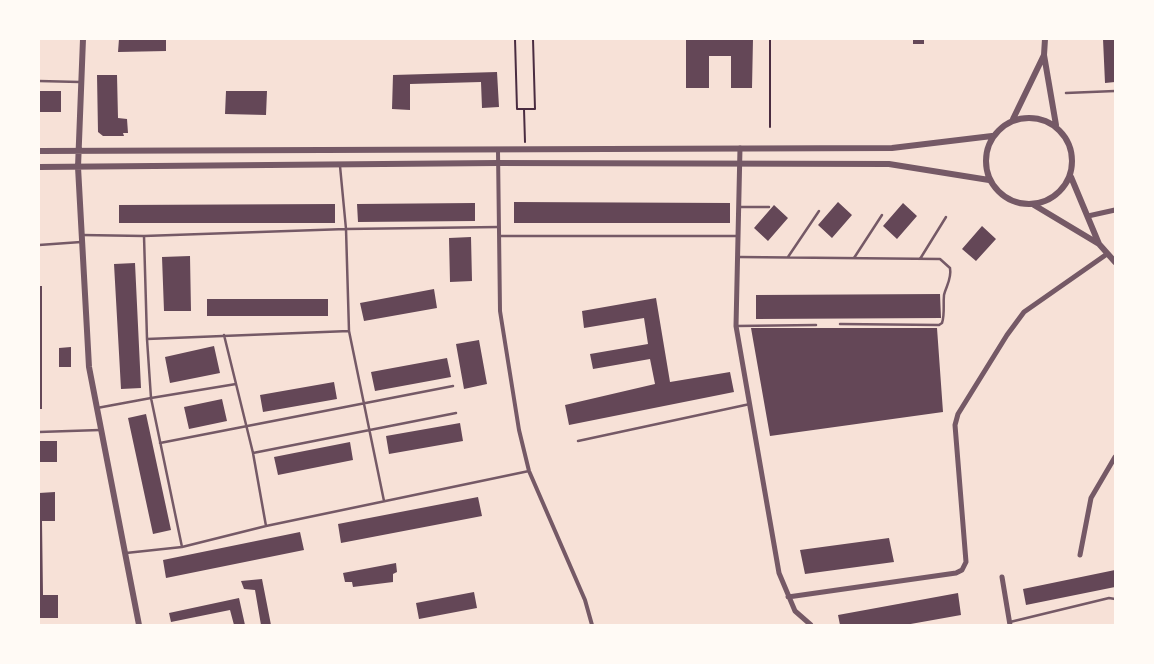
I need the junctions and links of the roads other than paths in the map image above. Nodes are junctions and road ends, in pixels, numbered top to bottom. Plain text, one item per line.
1 (83, 39) edge
2 (1045, 39) edge
3 (1044, 54) junction
4 (39, 81) edge
5 (81, 82) junction
6 (1115, 91) edge
7 (1066, 93) dead end
8 (1014, 119) junction
9 (1056, 125) junction
10 (992, 136) junction
11 (740, 148) junction
12 (498, 151) junction
13 (39, 152) edge
14 (78, 152) junction
15 (498, 164) junction
16 (741, 164) junction
17 (340, 165) junction
18 (39, 167) edge
19 (78, 167) junction
20 (1071, 177) junction
21 (989, 180) junction
22 (1034, 205) junction
23 (739, 207) junction
24 (769, 207) dead end
25 (820, 210) dead end
26 (1115, 210) edge
27 (882, 214) dead end
28 (1088, 216) junction
29 (946, 217) dead end
30 (499, 227) junction
31 (346, 229) junction
32 (144, 236) junction
33 (499, 236) junction
34 (738, 236) junction
35 (81, 238) junction
36 (1099, 244) junction
37 (39, 245) edge
38 (1107, 254) junction
39 (737, 256) junction
40 (788, 257) junction
41 (854, 258) junction
42 (920, 259) junction
43 (1115, 262) edge
44 (840, 324) dead end
45 (816, 325) dead end
46 (736, 326) junction
47 (349, 331) junction
48 (224, 335) junction
49 (147, 338) junction
50 (236, 384) junction
51 (453, 386) dead end
52 (151, 398) junction
53 (364, 403) junction
54 (750, 404) junction
55 (96, 408) junction
56 (456, 413) dead end
57 (246, 427) junction
58 (100, 430) junction
59 (370, 430) junction
60 (39, 432) edge
61 (578, 440) dead end
62 (160, 443) junction
63 (253, 454) junction
64 (1115, 457) edge
65 (529, 471) junction
66 (384, 501) junction
67 (266, 526) junction
68 (182, 547) junction
69 (124, 553) junction
70 (1080, 555) dead end
71 (1002, 577) dead end
72 (788, 597) junction
73 (1115, 599) edge
74 (1010, 624) edge
75 (139, 625) edge
76 (592, 625) edge
77 (811, 625) edge

1 - 5 street
2 - 3 street
3 - 8 street
3 - 9 street
4 - 5 lane
5 - 14 street
6 - 7 lane
8 - 9 street
8 - 10 street
9 - 20 street
10 - 11 street
10 - 21 street
11 - 12 street
11 - 16 street
12 - 14 street
12 - 15 street
13 - 14 street
14 - 19 street
15 - 16 street
15 - 17 street
15 - 30 street
16 - 21 street
16 - 23 street
17 - 19 street
17 - 31 lane
18 - 19 street
19 - 35 street
20 - 22 street
20 - 28 street
21 - 22 street
22 - 36 street
23 - 24 lane
23 - 34 street
25 - 40 lane
26 - 28 street
27 - 41 lane
28 - 36 street
29 - 42 lane
30 - 31 lane
30 - 33 street
31 - 32 lane
31 - 47 lane
32 - 35 lane
32 - 49 lane
33 - 34 lane
33 - 65 street
34 - 39 street
35 - 37 lane
35 - 55 street
36 - 38 street
38 - 43 street
38 - 72 street
39 - 40 lane
39 - 46 street
40 - 41 lane
41 - 42 lane
42 - 44 lane
45 - 46 lane
46 - 54 street
47 - 48 lane
47 - 53 lane
48 - 49 lane
48 - 50 lane
49 - 52 lane
50 - 52 lane
50 - 57 lane
51 - 53 lane
52 - 55 lane
52 - 62 lane
53 - 57 lane
53 - 59 lane
54 - 61 lane
54 - 72 street
55 - 58 street
56 - 59 lane
57 - 62 lane
57 - 63 lane
58 - 60 lane
58 - 69 street
59 - 63 lane
59 - 66 lane
62 - 68 lane
63 - 67 lane
64 - 70 street
65 - 66 lane
65 - 76 street
66 - 67 lane
67 - 68 lane
68 - 69 lane
69 - 75 street
71 - 74 street
72 - 77 street
73 - 74 lane

